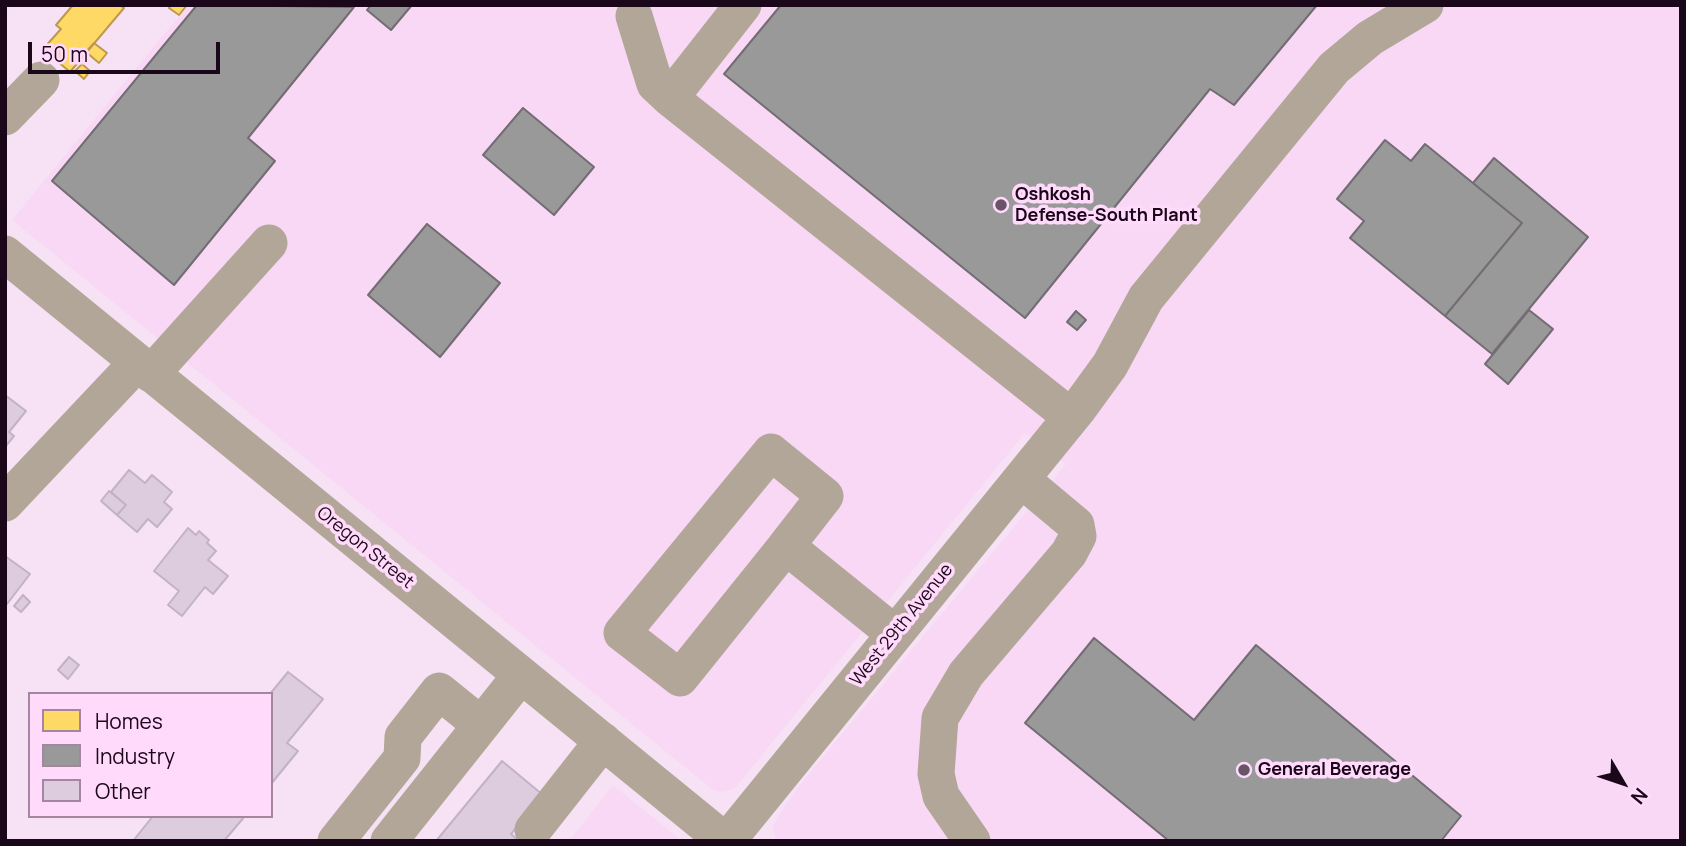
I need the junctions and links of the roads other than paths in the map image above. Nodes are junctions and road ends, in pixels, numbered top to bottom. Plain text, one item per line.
1 (743, 5) edge
2 (1425, 5) edge
3 (633, 9) edge
4 (41, 80) dead end
5 (670, 98) junction
6 (5, 117) edge
7 (269, 243) dead end
8 (9, 264) edge
9 (144, 369) junction
10 (1074, 413) junction
11 (1021, 479) junction
12 (5, 503) edge
13 (786, 546) junction
14 (895, 634) junction
15 (521, 675) junction
16 (481, 725) junction
17 (603, 741) junction
18 (533, 830) dead end
19 (337, 840) edge
20 (389, 841) edge
21 (726, 841) edge
22 (972, 841) edge

1 - 5 street
2 - 10 street, West 29th Avenue
3 - 5 street
4 - 6 street
5 - 10 street
7 - 9 street
8 - 9 street, Oregon Street
9 - 12 street
9 - 15 street, Oregon Street
10 - 11 street, West 29th Avenue
11 - 14 street, West 29th Avenue
11 - 22 street
13 - 13 street
13 - 14 street
14 - 21 street, West 29th Avenue
15 - 16 street
15 - 17 street, Oregon Street
16 - 19 street
16 - 20 street
17 - 18 street
17 - 21 street, Oregon Street

